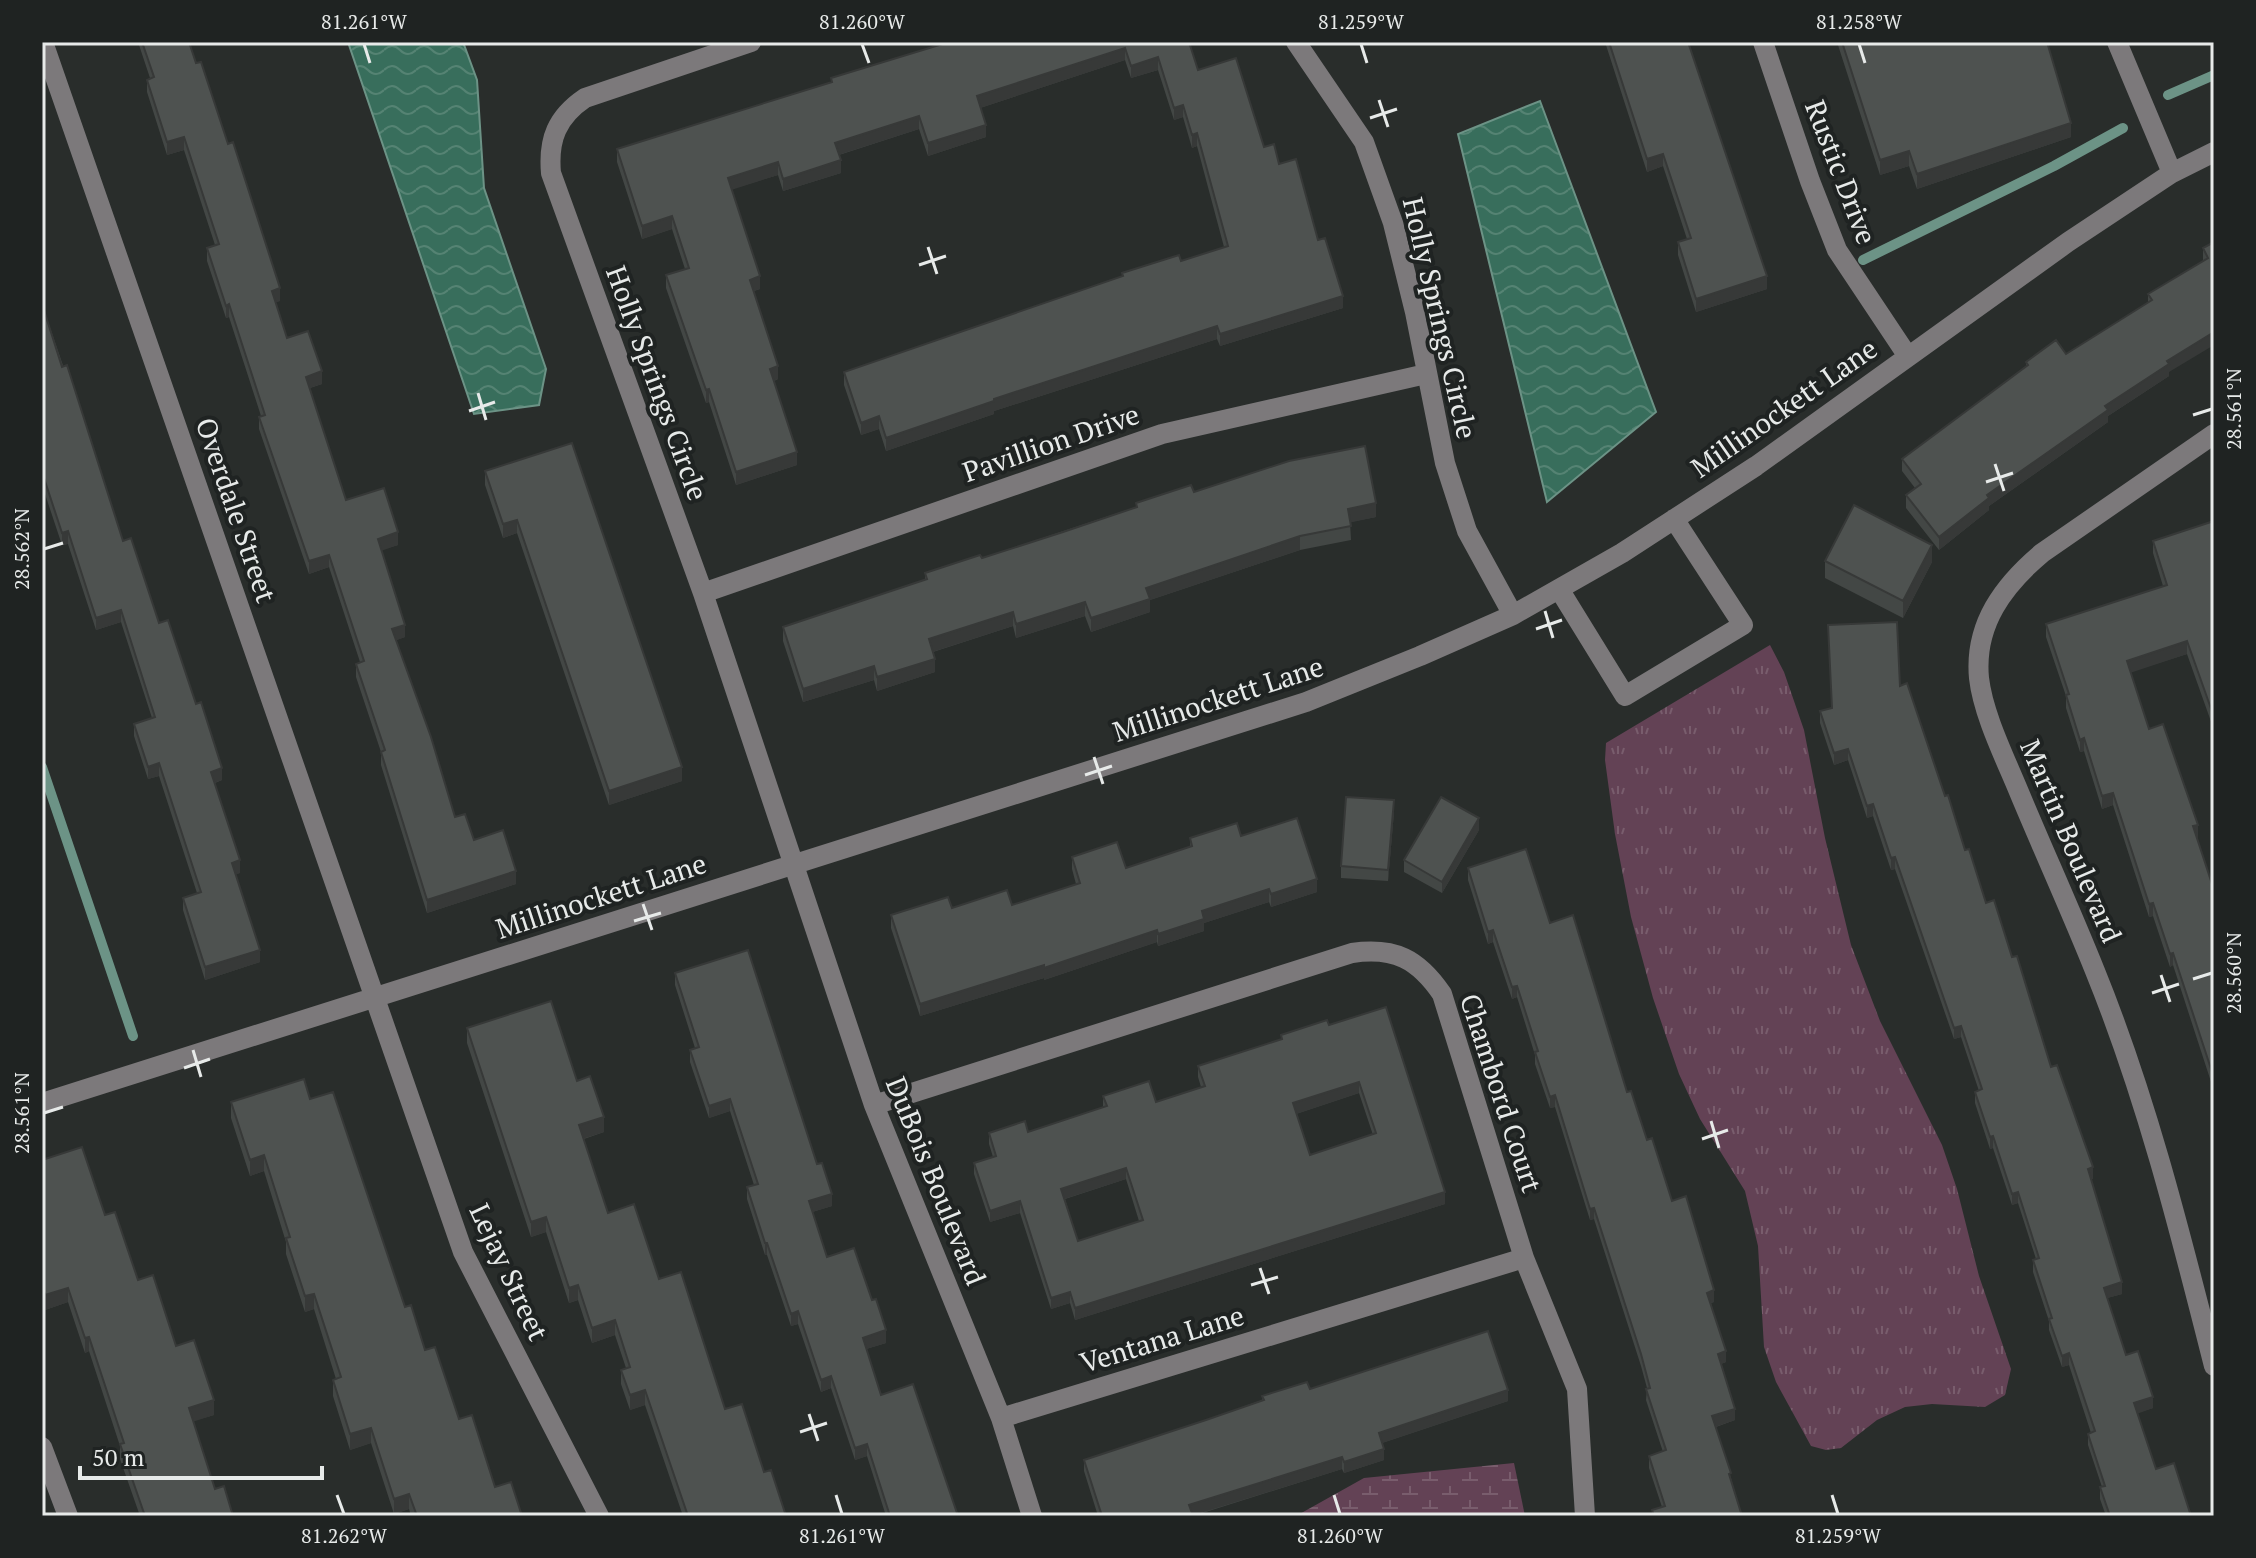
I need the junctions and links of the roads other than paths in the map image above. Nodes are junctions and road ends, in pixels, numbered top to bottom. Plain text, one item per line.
1 (43, 42) edge
2 (751, 42) edge
3 (1296, 42) edge
4 (1763, 42) edge
5 (2117, 42) edge
6 (2214, 152) edge
7 (2172, 173) junction
8 (1907, 355) junction
9 (1426, 374) junction
10 (2214, 434) edge
11 (1674, 519) junction
12 (1559, 589) junction
13 (703, 593) junction
14 (1513, 615) junction
15 (795, 863) junction
16 (376, 997) junction
17 (42, 1103) edge
18 (874, 1105) junction
19 (1524, 1258) junction
20 (2214, 1366) edge
21 (1001, 1418) junction
22 (42, 1447) edge
23 (68, 1516) edge
24 (599, 1516) edge
25 (1032, 1516) edge
26 (1585, 1516) edge

1 - 16 street, Overdale Street
2 - 13 street, Holly Springs Circle
3 - 9 street, Holly Springs Circle
4 - 8 street, Rustic Drive
5 - 7 street
6 - 7 street, Millinockett Lane
7 - 8 street, Millinockett Lane
8 - 11 street, Millinockett Lane
9 - 13 street, Pavillion Drive
9 - 14 street, Holly Springs Circle
10 - 20 street, Martin Boulevard
11 - 12 street, Millinockett Lane
11 - 12 street
12 - 14 street, Millinockett Lane
13 - 15 street, Holly Springs Circle
14 - 15 street, Millinockett Lane
15 - 16 street, Millinockett Lane
15 - 18 street, DuBois Boulevard
16 - 17 street, Millinockett Lane
16 - 24 street, Lejay Street
18 - 19 street, Chambord Court
18 - 21 street, DuBois Boulevard
19 - 21 street, Ventana Lane
19 - 26 street, Chambord Court
21 - 25 street, DuBois Boulevard
22 - 23 street

